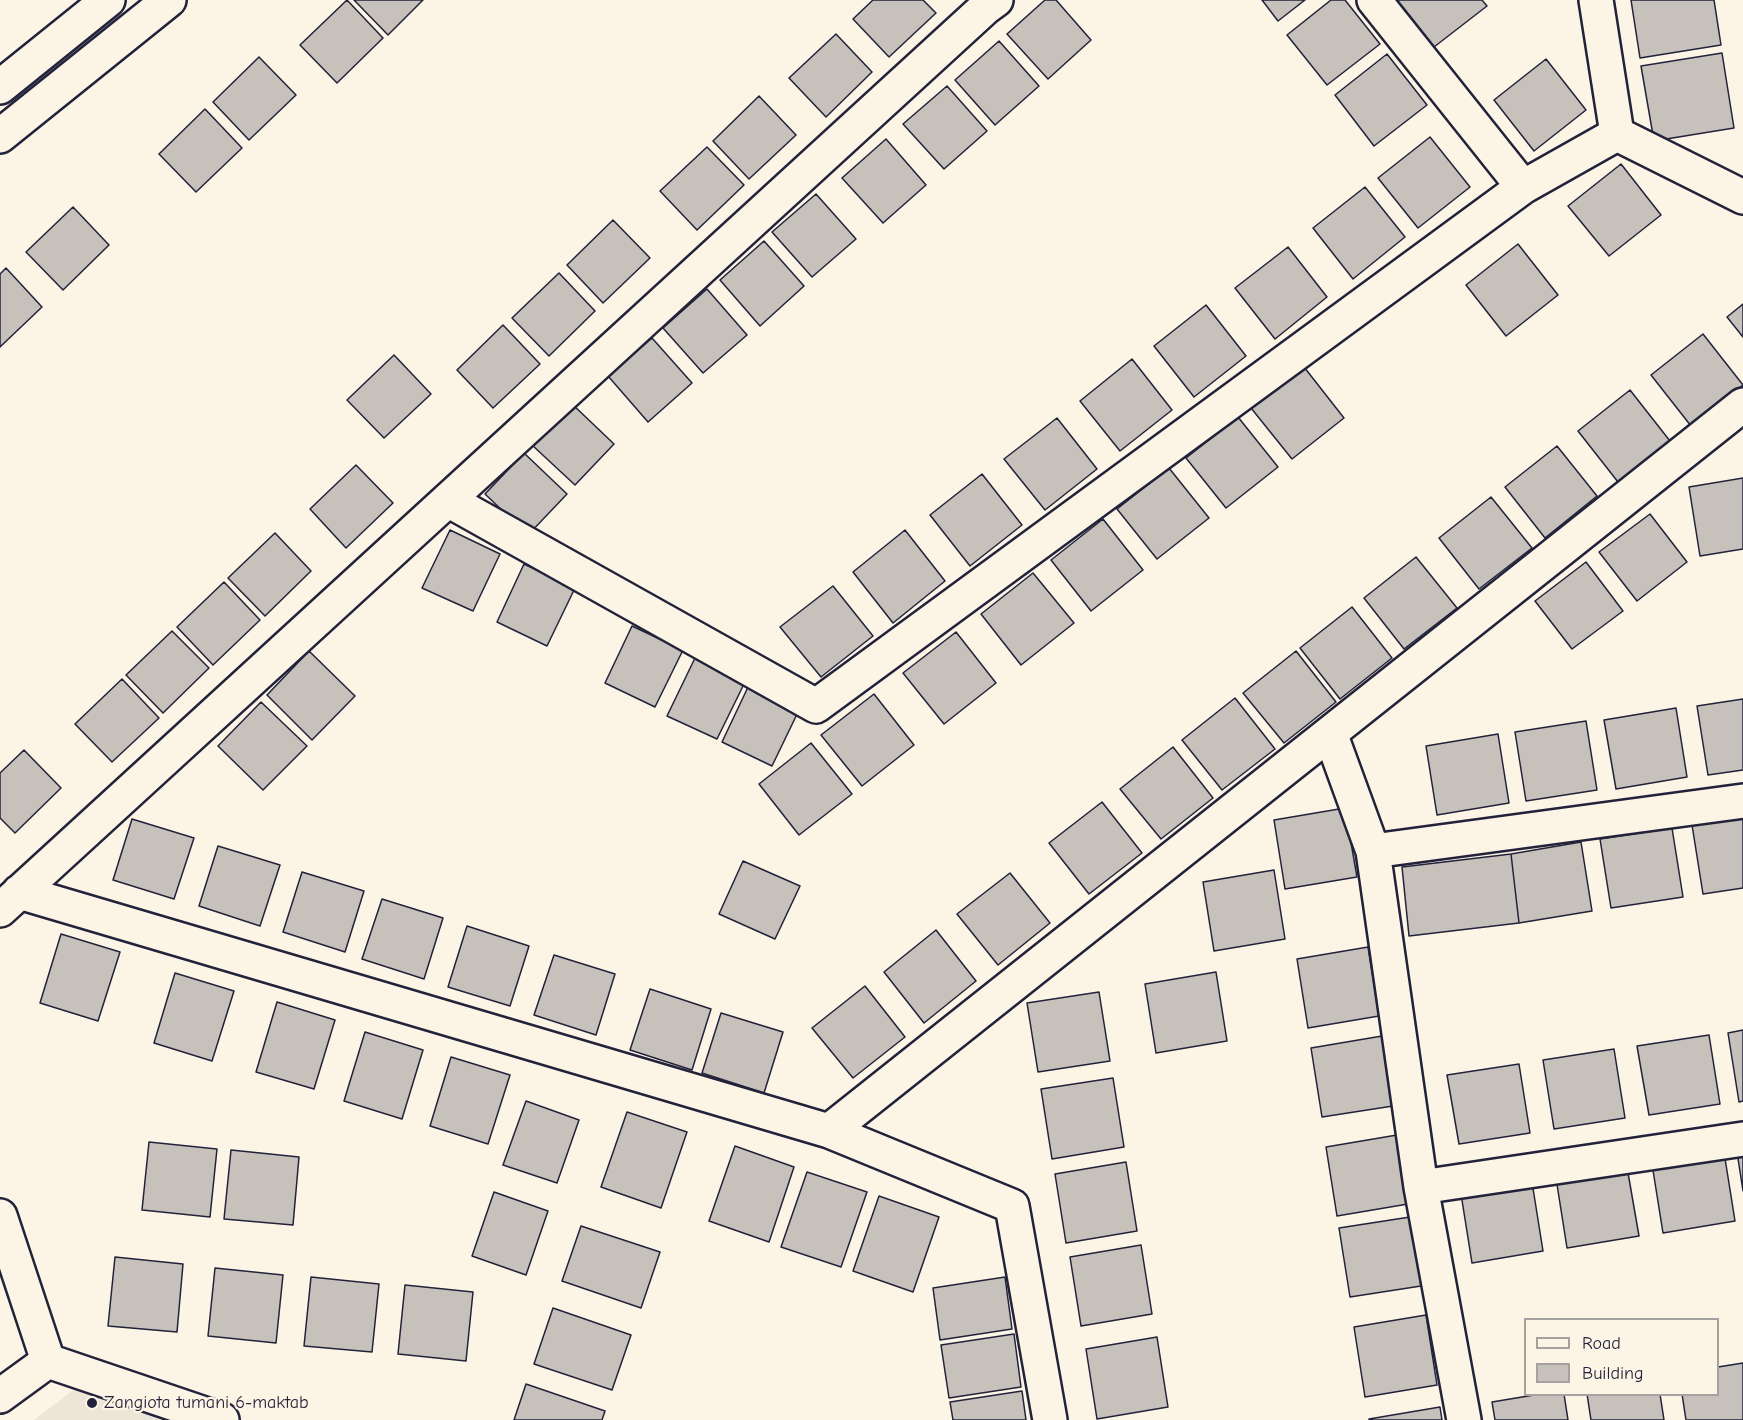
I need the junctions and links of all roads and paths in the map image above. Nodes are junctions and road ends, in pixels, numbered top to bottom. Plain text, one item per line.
1 (108, 0) edge
2 (168, 0) edge
3 (1374, 0) edge
4 (1596, 0) edge
5 (986, 2) edge
6 (0, 87) edge
7 (1617, 134) junction
8 (0, 136) edge
9 (1523, 187) junction
10 (1743, 197) edge
11 (1743, 405) edge
12 (448, 500) junction
13 (1330, 733) junction
14 (1743, 801) edge
15 (1372, 851) junction
16 (10, 901) edge
17 (830, 1131) junction
18 (1743, 1139) edge
19 (1421, 1187) junction
20 (0, 1216) edge
21 (48, 1361) junction
22 (0, 1396) edge
23 (222, 1420) edge
24 (1050, 1420) edge
25 (1464, 1420) edge

1 - 6 street
2 - 8 street
3 - 9 street
4 - 7 street
5 - 12 street
7 - 9 street
7 - 10 street
9 - 12 street
11 - 13 street
12 - 16 street
13 - 15 street
13 - 17 street
14 - 15 street
15 - 19 street
16 - 17 street
17 - 24 street
18 - 19 street
19 - 25 street
20 - 21 street
21 - 22 street
21 - 23 street

